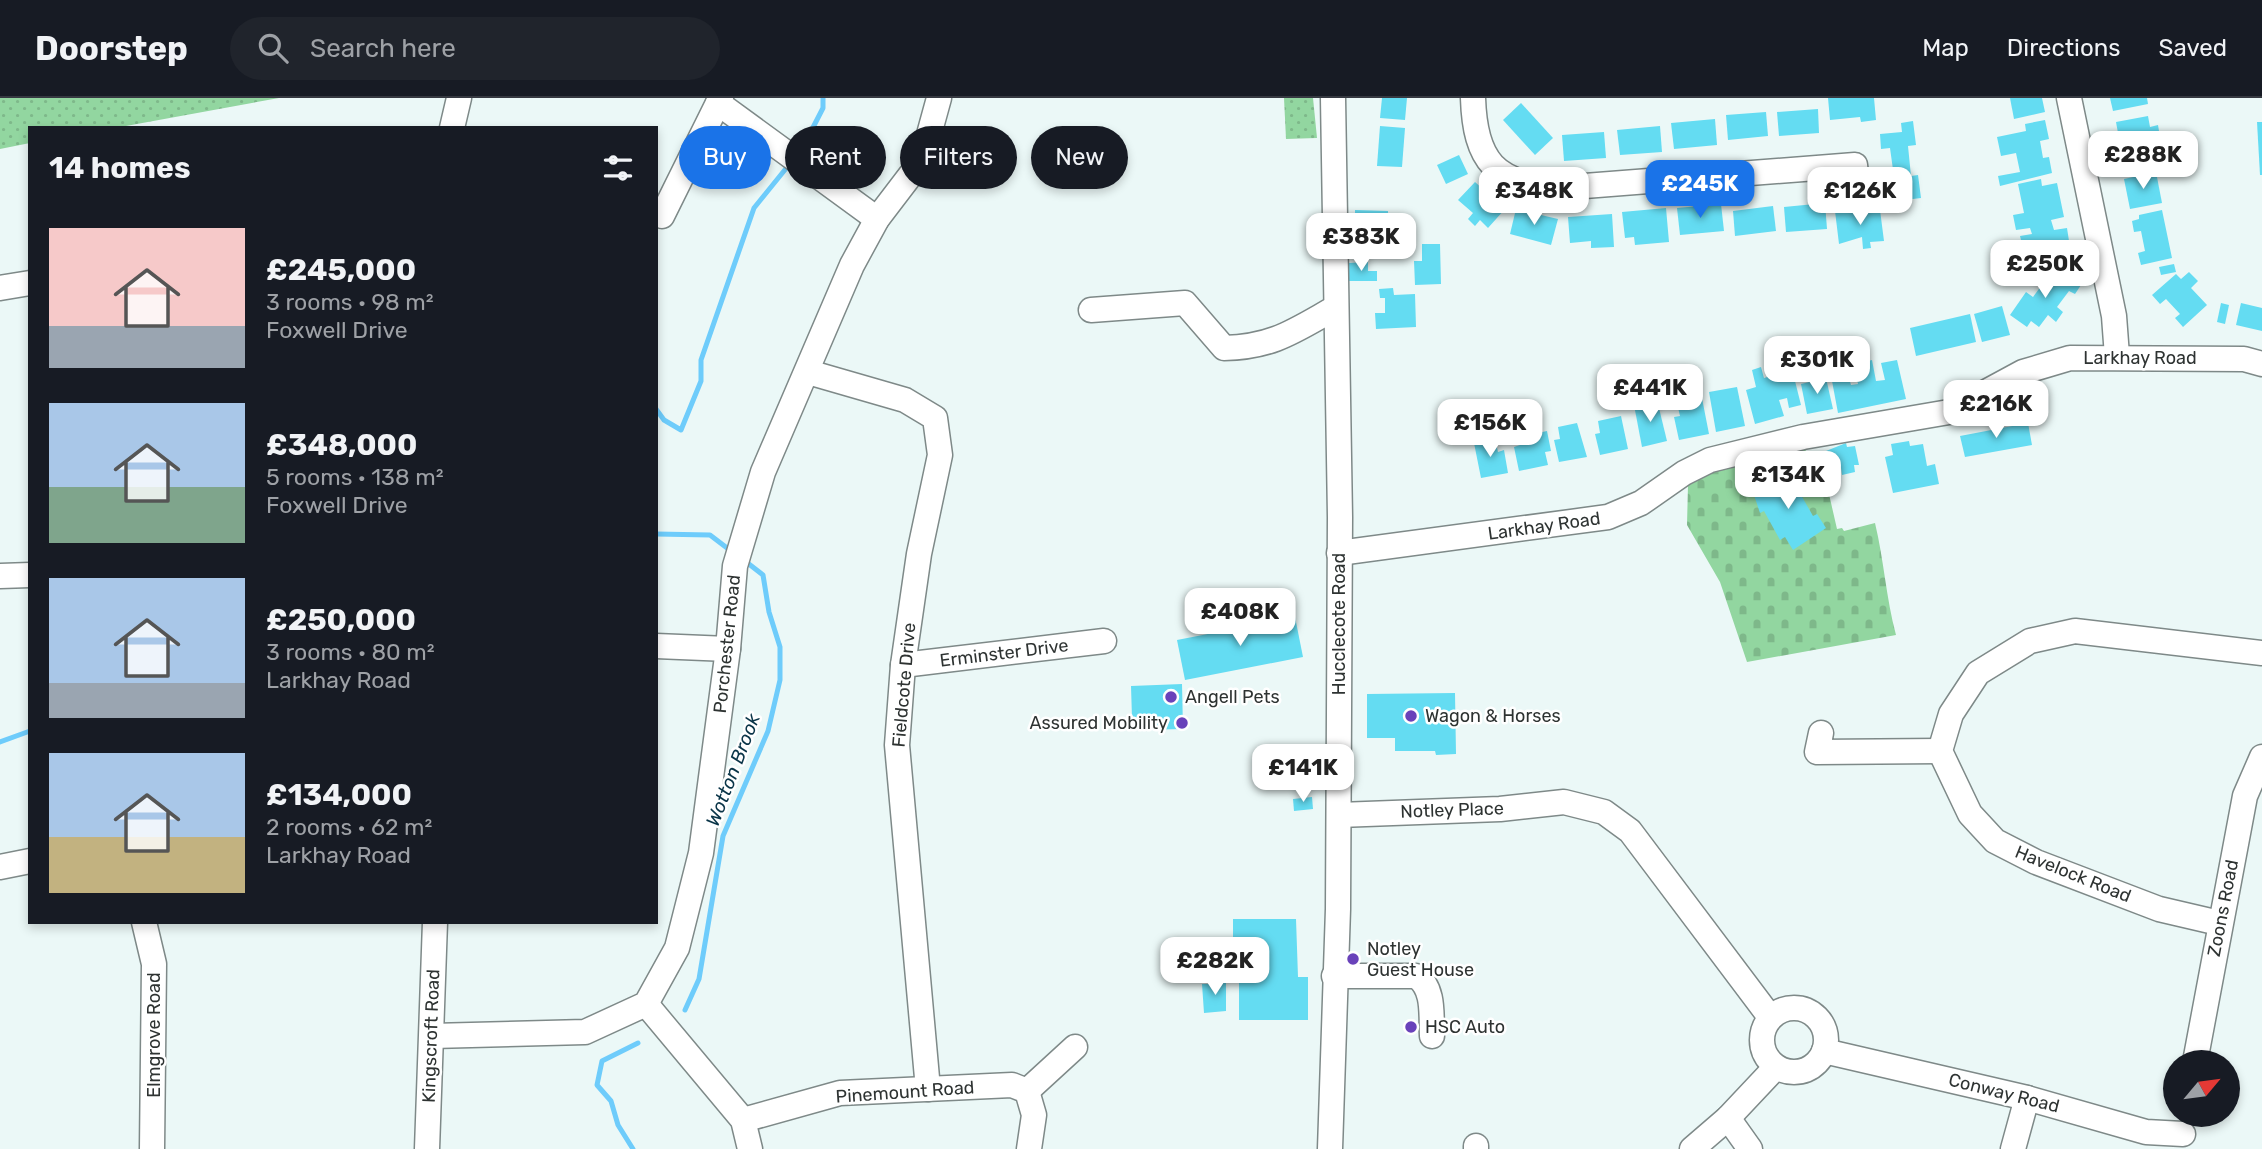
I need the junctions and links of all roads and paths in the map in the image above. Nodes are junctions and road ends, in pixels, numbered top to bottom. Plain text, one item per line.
1 (459, 98) edge
2 (939, 98) edge
3 (1333, 98) edge
4 (1473, 98) edge
5 (2069, 98) edge
6 (719, 100) edge
7 (453, 126) edge
8 (1855, 166) dead end
9 (662, 216) dead end
10 (877, 219) junction
11 (28, 283) edge
12 (0, 288) edge
13 (1335, 307) junction
14 (1091, 310) dead end
15 (2118, 356) junction
16 (2262, 364) edge
17 (808, 372) junction
18 (1339, 553) junction
19 (28, 575) edge
20 (0, 576) edge
21 (1104, 641) dead end
22 (658, 646) edge
23 (728, 649) junction
24 (2262, 653) edge
25 (903, 665) junction
26 (1940, 751) junction
27 (1818, 753) dead end
28 (2262, 757) edge
29 (1339, 815) junction
30 (28, 860) edge
31 (0, 867) edge
32 (2219, 923) junction
33 (144, 924) edge
34 (435, 924) edge
35 (1334, 975) junction
36 (646, 1004) junction
37 (1770, 1017) junction
38 (432, 1036) junction
39 (1432, 1036) dead end
40 (1075, 1047) dead end
41 (2197, 1050) edge
42 (1824, 1051) junction
43 (1776, 1067) junction
44 (928, 1089) junction
45 (1027, 1091) junction
46 (2027, 1098) junction
47 (1728, 1118) junction
48 (743, 1120) junction
49 (2184, 1133) edge
50 (152, 1149) edge
51 (427, 1149) edge
52 (750, 1149) edge
53 (1030, 1149) edge
54 (1331, 1149) edge
55 (1692, 1149) edge
56 (1750, 1149) edge
57 (2013, 1149) edge

1 - 7 street
2 - 10 street, Porchester Road
3 - 13 street, Hucclecote Road
4 - 8 street
5 - 15 street
6 - 9 street
6 - 10 street
10 - 17 street, Porchester Road
11 - 12 street
13 - 14 street
13 - 18 street, Hucclecote Road
15 - 16 street, Larkhay Road
15 - 18 street, Larkhay Road
17 - 23 street, Porchester Road
17 - 25 street, Fieldcote Drive
18 - 29 street, Hucclecote Road
19 - 20 street
21 - 25 street, Erminster Drive
22 - 23 street
23 - 36 street, Porchester Road
24 - 26 street
25 - 44 street, Fieldcote Drive
26 - 27 street
26 - 32 street, Havelock Road
28 - 32 street, Zoons Road
29 - 35 street, Hucclecote Road
29 - 37 street, Notley Place
30 - 31 street
32 - 41 street, Zoons Road
33 - 50 street, Elmgrove Road
34 - 38 street, Kingscroft Road
35 - 39 street
35 - 54 street, Hucclecote Road
36 - 38 street
36 - 48 street
37 - 42 street
37 - 43 street
38 - 51 street, Kingscroft Road
40 - 45 street
42 - 43 street
42 - 46 street, Conway Road
43 - 47 street
44 - 45 street, Pinemount Road
44 - 48 street, Pinemount Road
45 - 53 street
46 - 49 street, Conway Road
46 - 57 street
47 - 55 street
47 - 56 street
48 - 52 street

